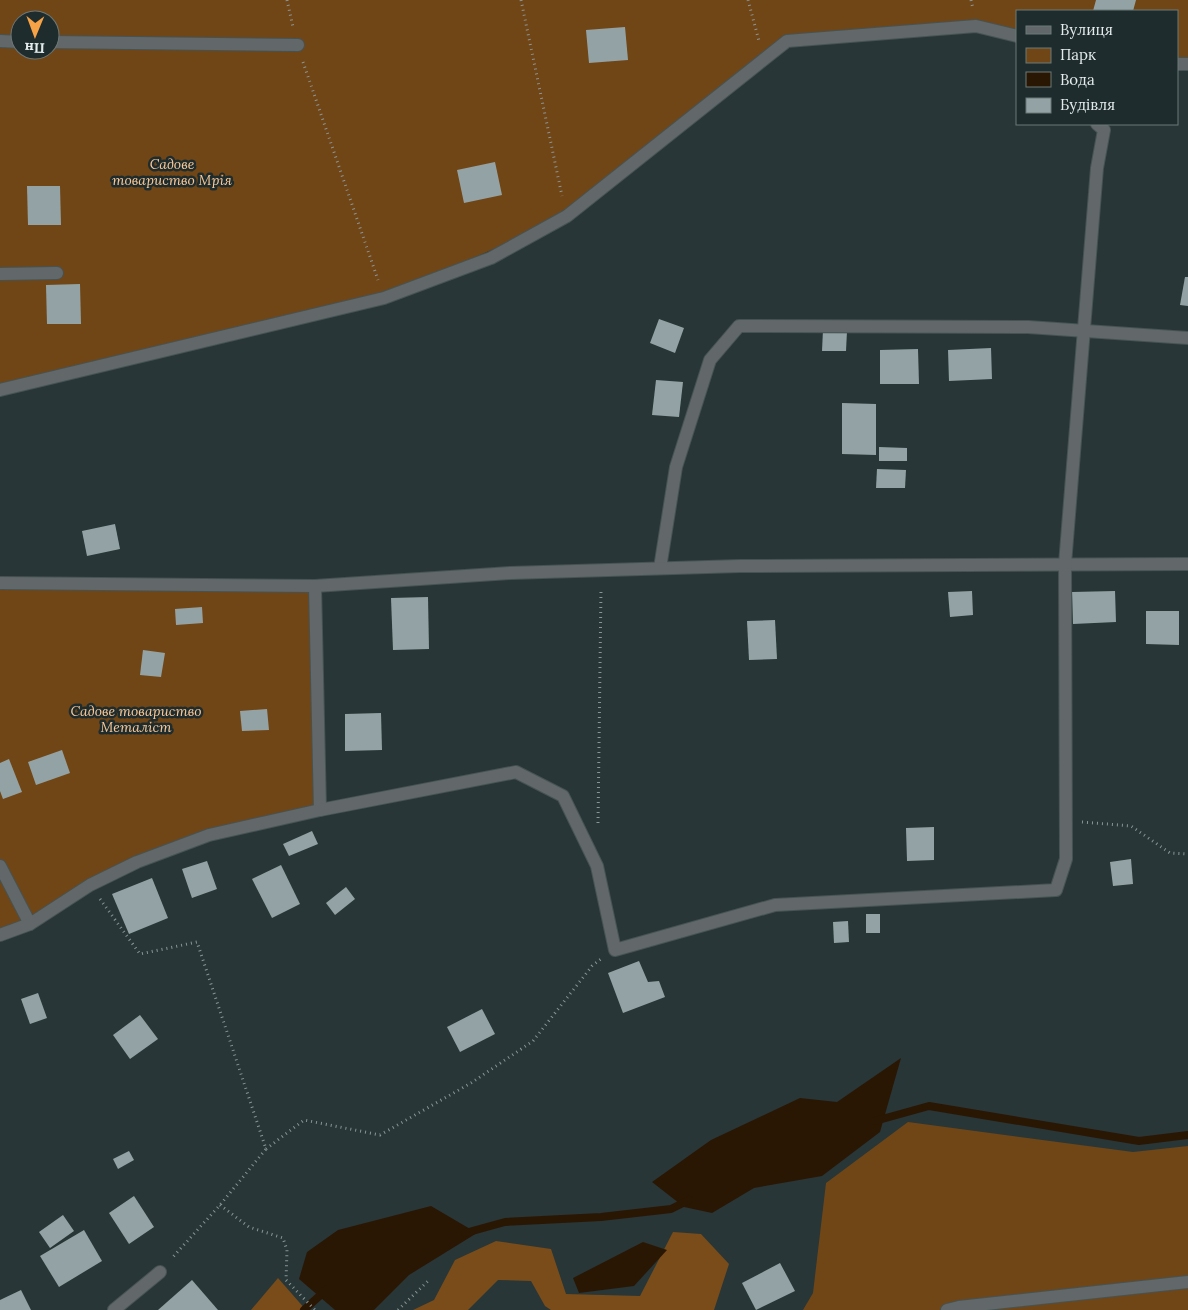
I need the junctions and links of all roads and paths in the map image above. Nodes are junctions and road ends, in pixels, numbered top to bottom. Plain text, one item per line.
1 (287, 0) edge
2 (521, 0) edge
3 (748, 0) edge
4 (1011, 35) edge
5 (60, 42) edge
6 (298, 46) junction
7 (763, 60) junction
8 (1098, 125) edge
9 (567, 216) junction
10 (57, 272) dead end
11 (0, 274) edge
12 (384, 298) junction
13 (1084, 331) junction
14 (1188, 338) edge
15 (0, 390) edge
16 (1065, 564) junction
17 (1188, 564) edge
18 (660, 568) junction
19 (601, 570) junction
20 (0, 583) edge
21 (315, 586) junction
22 (320, 810) junction
23 (1066, 821) junction
24 (598, 826) dead end
25 (1188, 854) edge
26 (0, 866) edge
27 (90, 885) junction
28 (30, 924) junction
29 (0, 936) edge
30 (615, 950) junction
31 (266, 1149) junction
32 (220, 1205) junction
33 (160, 1272) joint
34 (428, 1281) dead end
35 (1188, 1282) edge
36 (114, 1310) edge
37 (315, 1310) edge
38 (398, 1310) edge
39 (947, 1310) edge

1 - 6 path
2 - 9 path
3 - 7 path
4 - 7 street
5 - 6 street
6 - 12 path
7 - 9 street
8 - 13 street
9 - 12 street
10 - 11 street
12 - 15 street
13 - 14 street
13 - 16 street
13 - 18 street
16 - 17 street
16 - 18 street
16 - 23 street
18 - 19 street
19 - 21 street
19 - 24 path
20 - 21 street
21 - 22 street
22 - 27 street
22 - 30 street
23 - 25 path
23 - 30 street
26 - 28 street
27 - 28 street
27 - 31 path
28 - 29 street
30 - 31 path
31 - 32 path
32 - 33 path
32 - 37 path
33 - 36 street
34 - 38 path
35 - 39 street

